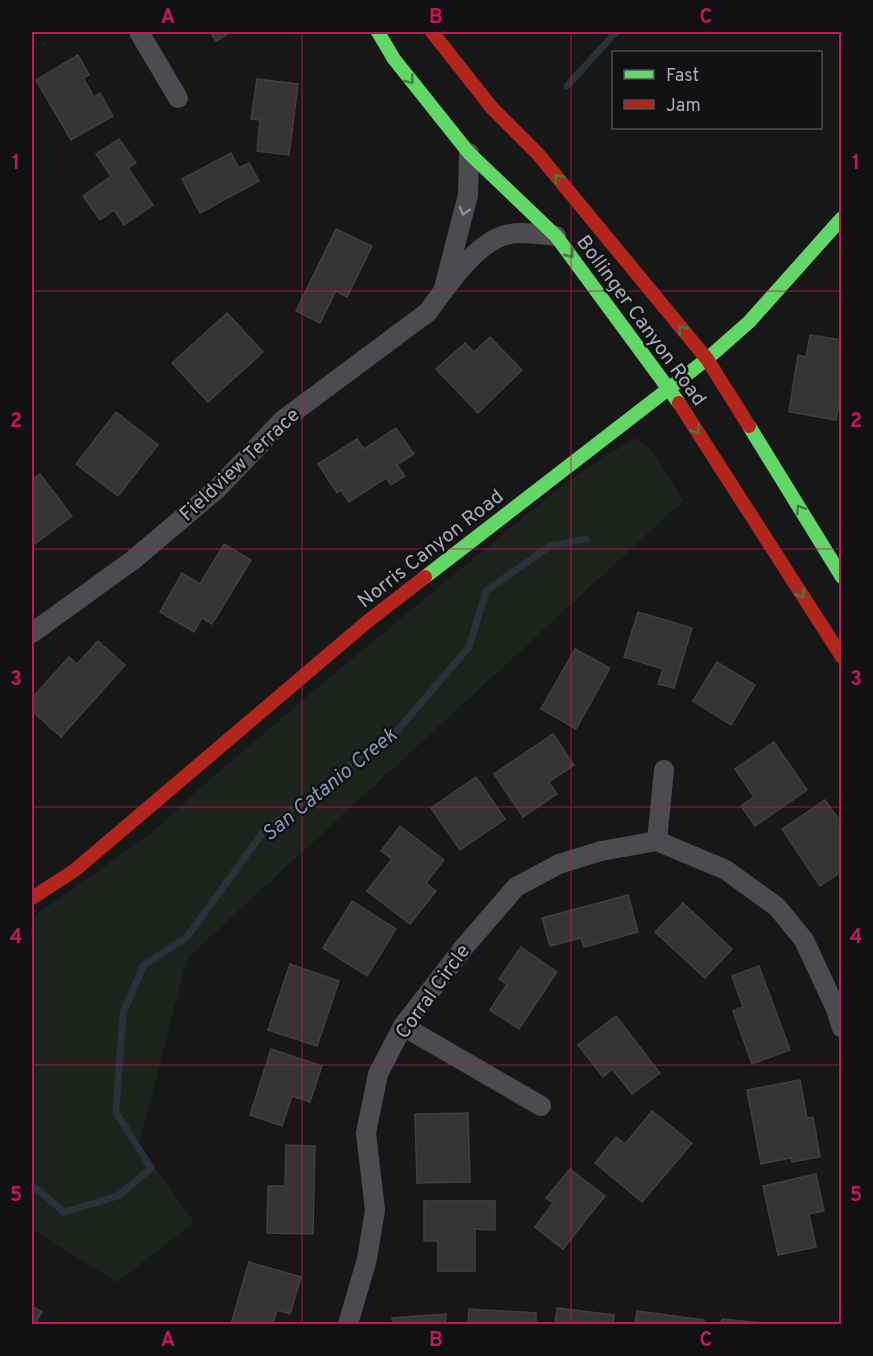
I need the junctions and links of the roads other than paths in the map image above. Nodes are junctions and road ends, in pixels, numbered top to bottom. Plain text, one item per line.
1 (139, 32) edge
2 (378, 32) edge
3 (432, 32) edge
4 (178, 98) dead end
5 (469, 153) junction
6 (842, 218) edge
7 (556, 236) junction
8 (443, 290) junction
9 (707, 359) junction
10 (669, 387) junction
11 (842, 577) edge
12 (32, 633) edge
13 (842, 657) edge
14 (664, 770) dead end
15 (657, 841) junction
16 (32, 898) edge
17 (402, 1026) junction
18 (842, 1028) edge
19 (541, 1106) dead end
20 (348, 1324) edge

1 - 4 street
2 -> 5 main road, Bollinger Canyon Road
9 -> 3 main road, Bollinger Canyon Road
5 - 7 main road, Bollinger Canyon Road
5 -> 8 street, Fieldview Terrace
6 - 9 main road, Norris Canyon Road
7 - 8 street, Fieldview Terrace
7 -> 10 main road, Bollinger Canyon Road
8 - 12 street, Fieldview Terrace
9 - 10 main road, Norris Canyon Road
11 -> 9 main road, Bollinger Canyon Road
10 -> 13 main road, Bollinger Canyon Road
10 - 16 main road, Norris Canyon Road
14 - 15 street
15 - 17 street, Corral Circle
15 - 18 street
17 - 19 street
17 - 20 street, Corral Circle

